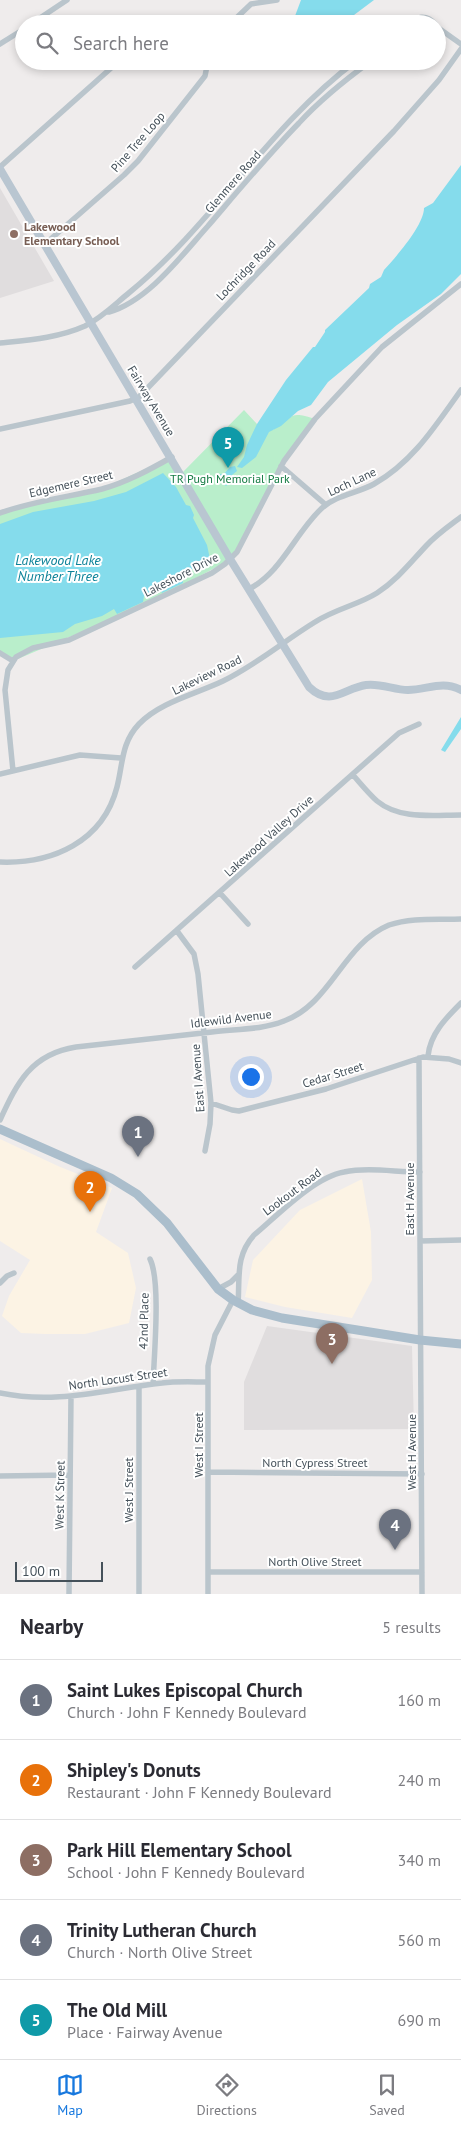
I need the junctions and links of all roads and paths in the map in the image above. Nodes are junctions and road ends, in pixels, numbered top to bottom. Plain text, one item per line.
1 (67, 0) edge
2 (277, 0) edge
3 (44, 15) edge
4 (239, 15) edge
5 (446, 33) edge
6 (15, 34) edge
7 (0, 44) edge
8 (461, 44) edge
9 (461, 49) edge
10 (109, 70) edge
11 (206, 70) edge
12 (346, 70) edge
13 (359, 70) edge
14 (0, 168) edge
15 (45, 244) junction
16 (460, 286) edge
17 (109, 312) junction
18 (90, 323) junction
19 (0, 343) edge
20 (461, 390) edge
21 (136, 398) junction
22 (0, 428) edge
23 (172, 457) junction
24 (281, 466) junction
25 (326, 505) junction
26 (0, 513) edge
27 (461, 517) edge
28 (230, 558) junction
29 (249, 589) junction
30 (282, 644) junction
31 (0, 653) edge
32 (13, 661) junction
33 (461, 690) edge
34 (419, 724) dead end
35 (121, 758) junction
36 (13, 771) junction
37 (0, 774) edge
38 (353, 775) junction
39 (461, 815) edge
40 (0, 862) edge
41 (220, 893) junction
42 (461, 919) edge
43 (248, 924) dead end
44 (177, 931) junction
45 (135, 967) dead end
46 (461, 1003) edge
47 (204, 1033) junction
48 (428, 1056) junction
49 (420, 1058) junction
50 (461, 1063) edge
51 (211, 1102) junction
52 (0, 1120) edge
53 (0, 1129) edge
54 (205, 1151) dead end
55 (420, 1172) junction
56 (461, 1240) edge
57 (420, 1241) junction
58 (150, 1259) dead end
59 (14, 1273) dead end
60 (238, 1275) junction
61 (0, 1283) edge
62 (218, 1289) junction
63 (235, 1302) junction
64 (461, 1338) edge
65 (420, 1340) junction
66 (461, 1344) edge
67 (208, 1382) junction
68 (153, 1384) junction
69 (139, 1387) junction
70 (0, 1393) edge
71 (71, 1396) junction
72 (208, 1472) junction
73 (422, 1474) junction
74 (70, 1475) junction
75 (0, 1476) edge
76 (208, 1572) junction
77 (422, 1572) junction
78 (69, 1594) edge
79 (138, 1594) edge
80 (208, 1594) edge
81 (422, 1594) edge

1 - 3 street
2 - 4 street
5 - 8 street
6 - 7 street
9 - 21 street, Lochridge Road
10 - 14 street
11 - 15 street, Pine Tree Loop
12 - 17 street, Glenmere Road
13 - 17 street, Glenmere Road
14 - 15 street, Fairway Avenue
15 - 18 street, Fairway Avenue
16 - 24 street, Lakeshore Drive
17 - 18 street, Glenmere Road
18 - 19 street, Glenmere Road
18 - 21 street, Fairway Avenue
20 - 25 street, Loch Lane
21 - 22 street, Lochridge Road
21 - 23 street, Fairway Avenue
23 - 26 street, Edgemere Street
23 - 28 street, Fairway Avenue
24 - 25 street
24 - 28 street, Lakeshore Drive
25 - 29 street, Loch Lane
27 - 30 street, Lakeview Road
28 - 29 street, Fairway Avenue
28 - 32 street, Lakeshore Drive
29 - 30 street, Fairway Avenue
30 - 33 street, Fairway Avenue
30 - 35 street, Lakeview Road
31 - 32 street
32 - 36 street
34 - 38 street, Lakewood Valley Drive
35 - 36 street
35 - 40 street, Lakeview Road
36 - 37 street
38 - 39 street
38 - 41 street, Lakewood Valley Drive
41 - 43 street
41 - 44 street, Lakewood Valley Drive
42 - 47 street, Idlewild Avenue
44 - 45 street, Lakewood Valley Drive
44 - 47 street, East I Avenue
46 - 48 street
47 - 51 street, East I Avenue
47 - 52 street, Idlewild Avenue
48 - 49 street, Cedar Street
48 - 50 street, Cedar Street
49 - 51 street, Cedar Street
49 - 55 street, East H Avenue
51 - 54 street, East I Avenue
53 - 62 main road
55 - 57 street, East H Avenue
55 - 60 street, Lookout Road
56 - 57 street
57 - 65 street, East H Avenue
58 - 68 street, 42nd Place
59 - 61 street
60 - 62 street
60 - 63 street, Lookout Road
62 - 63 main road
63 - 65 main road
63 - 67 street, West I Street
64 - 65 main road
65 - 66 main road
65 - 73 street, West H Avenue
67 - 68 street, North Locust Street
67 - 72 street, West I Street
68 - 69 street, North Locust Street
69 - 71 street, North Locust Street
69 - 79 street, West J Street
70 - 71 street, North Locust Street
71 - 74 street, West K Street
72 - 73 street, North Cypress Street
72 - 76 street, West I Street
73 - 77 street, West H Avenue
74 - 75 street
74 - 78 street, West K Street
76 - 77 street, North Olive Street
76 - 80 street, West I Street
77 - 81 street, West H Avenue

